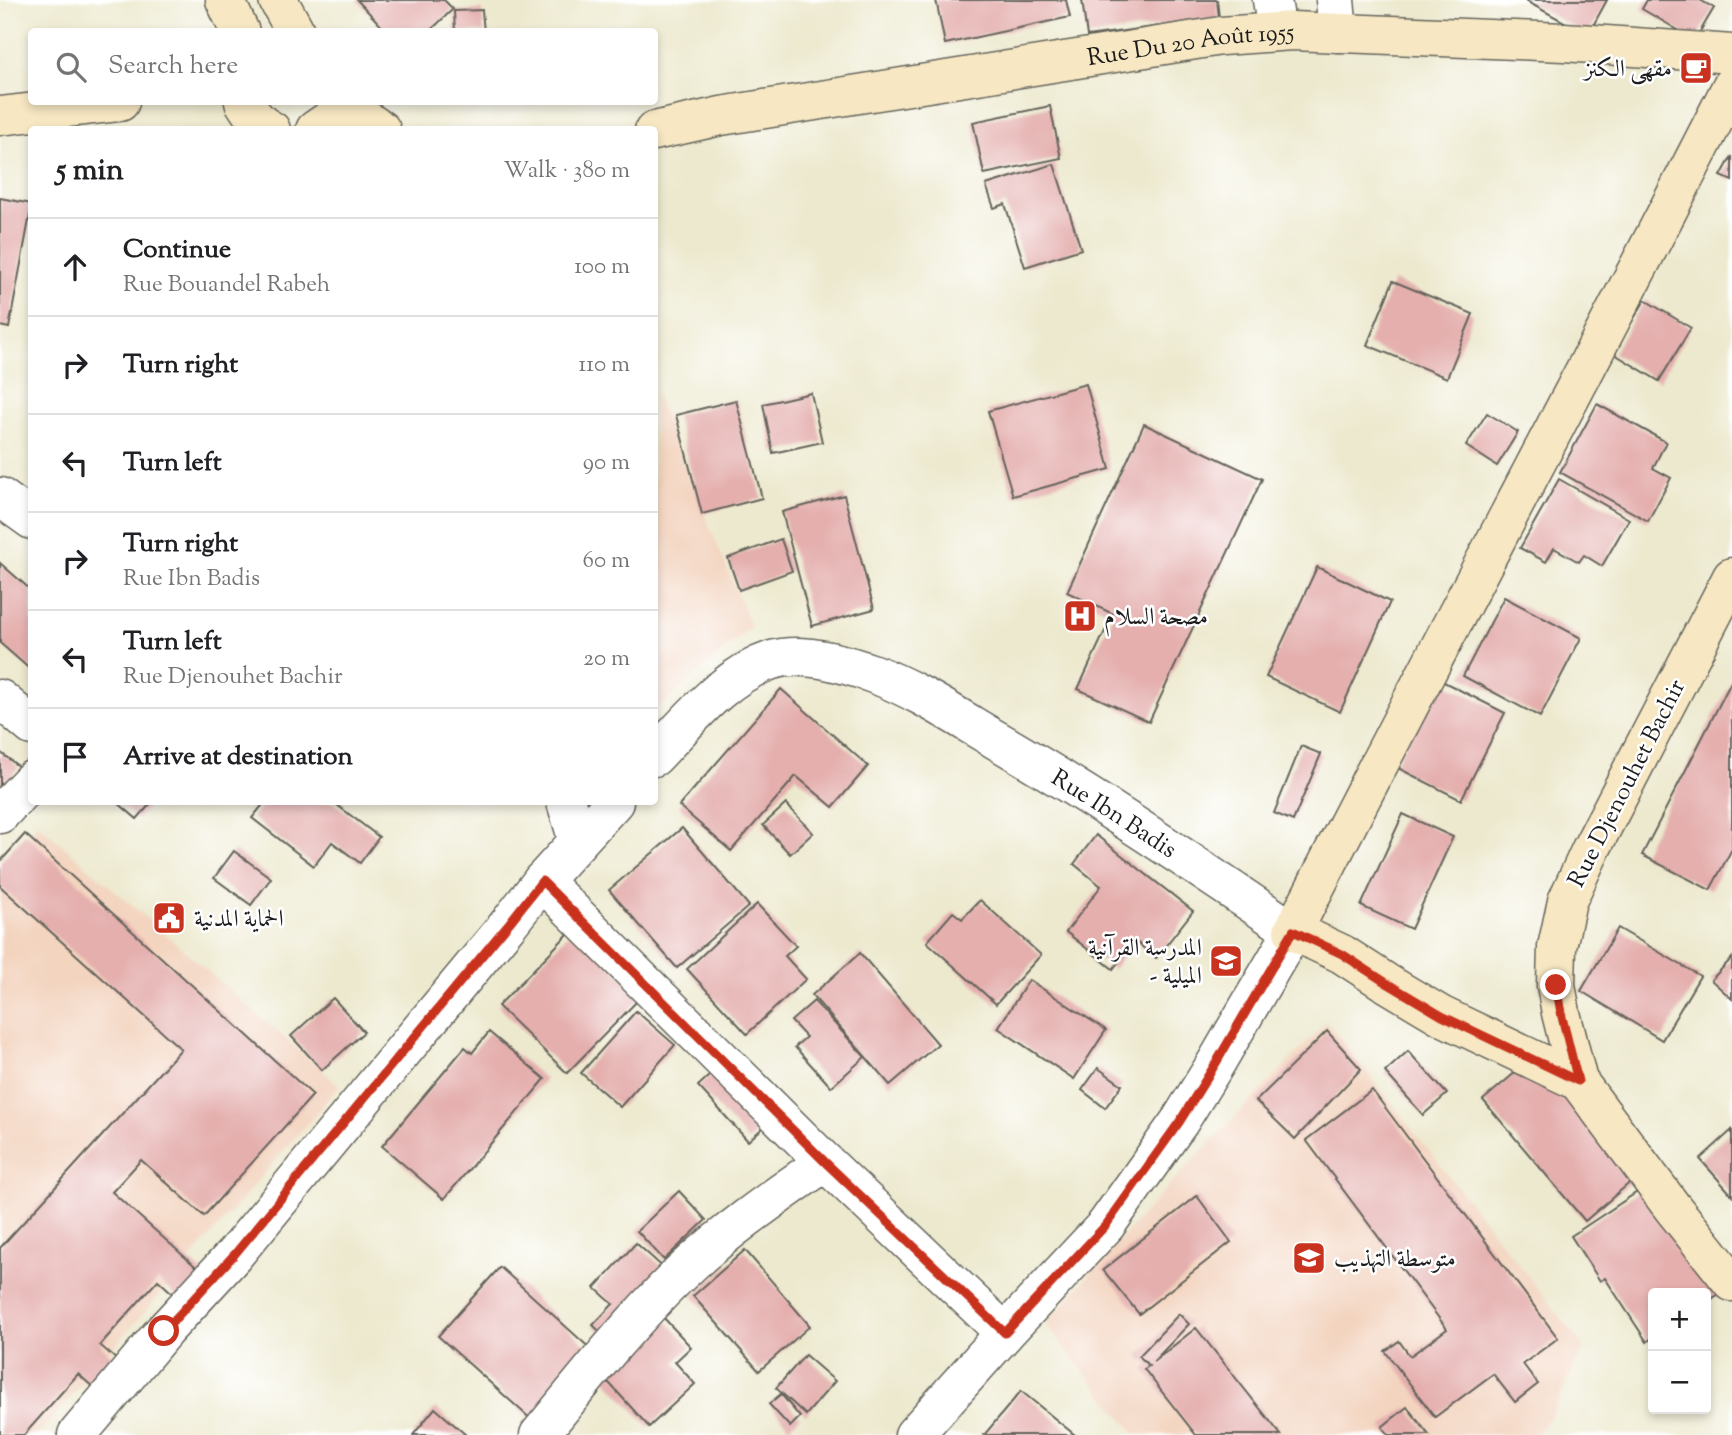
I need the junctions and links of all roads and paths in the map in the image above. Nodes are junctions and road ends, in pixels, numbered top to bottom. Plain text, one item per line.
1 (225, 0) edge
2 (1274, 16) edge
3 (1336, 16) edge
4 (238, 28) edge
5 (1732, 54) edge
6 (1732, 85) edge
7 (94, 105) edge
8 (104, 105) edge
9 (246, 105) edge
10 (0, 116) edge
11 (328, 120) edge
12 (119, 126) edge
13 (265, 126) edge
14 (360, 126) edge
15 (658, 130) edge
16 (0, 497) edge
17 (28, 517) edge
18 (1732, 577) edge
19 (0, 699) edge
20 (28, 723) edge
21 (658, 753) edge
22 (28, 784) edge
23 (567, 805) edge
24 (611, 805) edge
25 (0, 814) edge
26 (578, 841) junction
27 (542, 881) junction
28 (1293, 931) junction
29 (1578, 1081) junction
30 (825, 1162) junction
31 (1732, 1282) edge
32 (1005, 1333) junction
33 (77, 1435) edge
34 (539, 1435) edge
35 (914, 1435) edge

1 - 4 street
2 - 3 street, Rue Du 20 Août 1955
2 - 15 street, Rue Du 20 Août 1955
3 - 5 street, Rue Du 20 Août 1955
6 - 28 street
7 - 10 street
8 - 12 street
9 - 13 street
11 - 14 street
16 - 17 street
18 - 29 street, Rue Djenouhet Bachir
19 - 20 street
21 - 28 street, Rue Ibn Badis
22 - 25 street
23 - 26 street
24 - 26 street
26 - 27 street
27 - 30 street
27 - 33 street
28 - 29 street, Rue Ibn Badis
28 - 32 street
29 - 31 street
30 - 32 street
30 - 34 street
32 - 35 street

